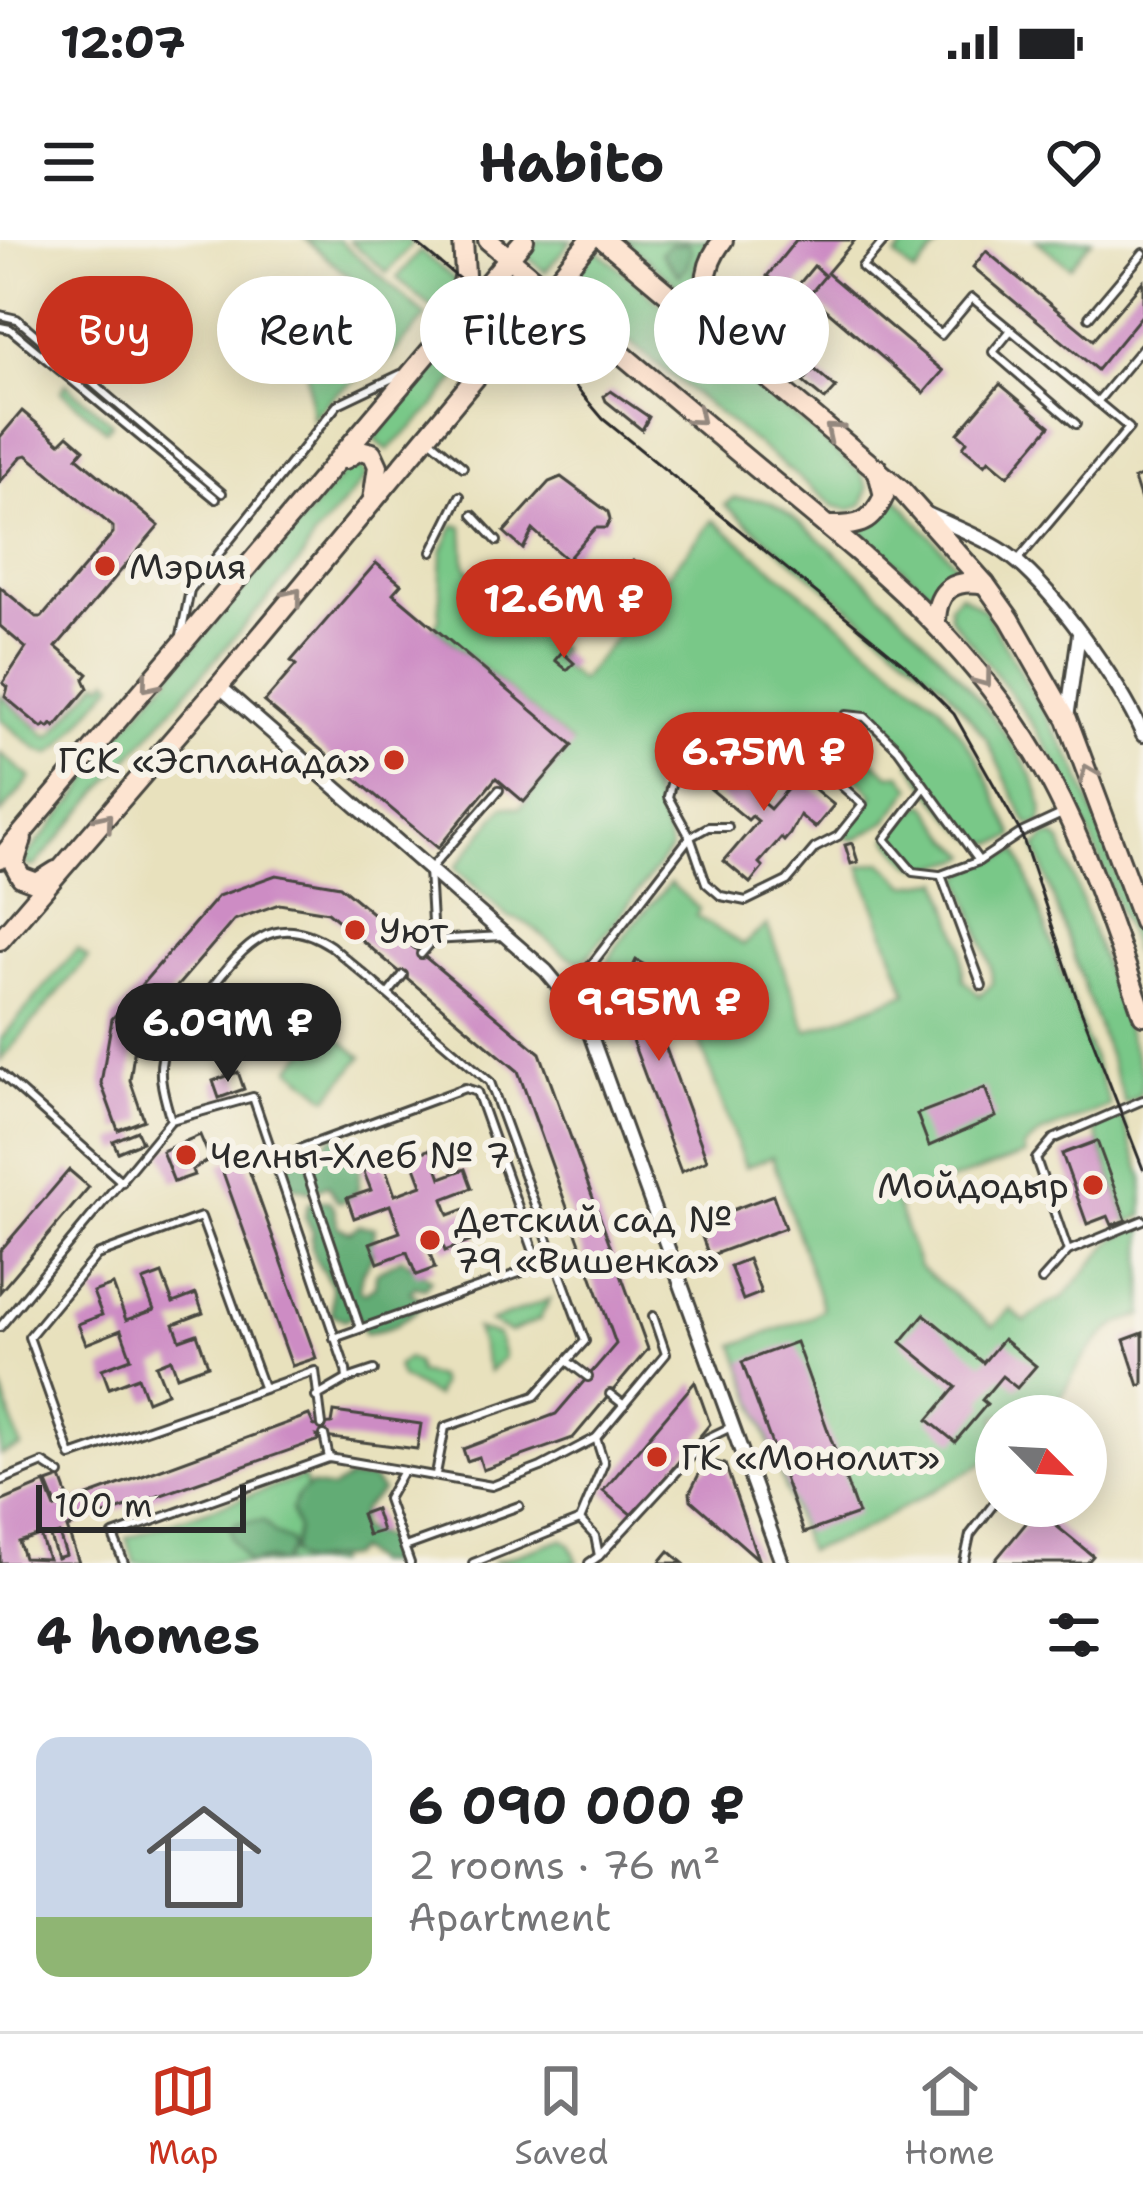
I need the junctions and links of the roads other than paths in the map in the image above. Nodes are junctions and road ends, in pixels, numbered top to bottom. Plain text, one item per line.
1 (463, 240) edge
2 (488, 240) edge
3 (524, 240) edge
4 (590, 240) edge
5 (604, 240) edge
6 (723, 240) edge
7 (885, 240) edge
8 (1143, 253) edge
9 (509, 258) junction
10 (465, 276) edge
11 (494, 276) edge
12 (530, 276) edge
13 (560, 276) edge
14 (705, 276) edge
15 (654, 282) edge
16 (0, 315) edge
17 (1089, 317) dead end
18 (0, 327) edge
19 (1011, 330) junction
20 (1143, 347) edge
21 (630, 361) edge
22 (420, 363) edge
23 (415, 369) junction
24 (472, 384) edge
25 (777, 384) edge
26 (1097, 402) junction
27 (1076, 424) dead end
28 (428, 438) junction
29 (333, 466) junction
30 (463, 467) dead end
31 (877, 468) junction
32 (460, 496) dead end
33 (373, 500) junction
34 (924, 513) junction
35 (473, 515) dead end
36 (831, 526) junction
37 (497, 541) dead end
38 (431, 552) dead end
39 (1017, 562) junction
40 (985, 584) junction
41 (936, 621) junction
42 (1079, 634) junction
43 (178, 650) junction
44 (220, 686) junction
45 (1067, 719) junction
46 (1141, 726) edge
47 (812, 760) junction
48 (924, 788) junction
49 (499, 790) dead end
50 (1067, 812) junction
51 (728, 827) dead end
52 (26, 829) junction
53 (690, 837) junction
54 (0, 860) edge
55 (980, 861) junction
56 (68, 863) junction
57 (429, 870) junction
58 (941, 875) junction
59 (1143, 922) edge
60 (501, 936) junction
61 (0, 940) edge
62 (433, 940) junction
63 (422, 954) dead end
64 (404, 975) dead end
65 (982, 986) dead end
66 (388, 994) junction
67 (568, 995) junction
68 (1143, 1015) edge
69 (0, 1073) edge
70 (1143, 1100) edge
71 (171, 1120) junction
72 (122, 1182) junction
73 (1143, 1220) edge
74 (1068, 1251) junction
75 (1042, 1280) dead end
76 (653, 1316) dead end
77 (0, 1327) edge
78 (360, 1328) junction
79 (334, 1338) junction
80 (567, 1361) junction
81 (374, 1370) dead end
82 (588, 1377) dead end
83 (347, 1379) junction
84 (263, 1388) junction
85 (610, 1394) dead end
86 (316, 1396) junction
87 (625, 1406) junction
88 (322, 1425) dead end
89 (733, 1426) junction
90 (324, 1436) dead end
91 (596, 1438) junction
92 (329, 1458) junction
93 (403, 1471) junction
94 (59, 1474) dead end
95 (436, 1474) junction
96 (0, 1481) edge
97 (518, 1506) dead end
98 (580, 1520) junction
99 (976, 1527) edge
100 (405, 1547) junction
101 (602, 1561) edge
102 (124, 1563) edge
103 (410, 1563) edge
104 (472, 1563) edge
105 (589, 1563) edge
106 (782, 1563) edge
107 (964, 1563) edge

1 - 10 main road
2 - 9 main road
3 - 9 main road
4 - 13 main road
5 - 15 main road
6 - 14 main road
7 - 19 lane
8 - 17 lane
9 - 11 main road
9 - 12 main road
16 - 18 lane
19 - 26 lane
19 - 27 lane
20 - 26 lane
21 -> 36 main road
22 - 23 main road
23 - 29 main road
23 - 43 lane
24 - 28 main road
31 -> 25 main road
26 - 39 lane
28 - 30 lane
28 - 33 main road
29 - 33 main road
29 - 43 main road
31 - 34 main road
31 - 36 main road
32 - 38 lane
44 -> 33 main road
34 - 39 street
34 - 40 main road
35 - 37 lane
36 - 41 main road
39 - 42 street
40 - 41 main road
40 - 45 main road
41 -> 50 main road
42 - 45 street
42 - 46 street
43 -> 52 main road
56 -> 44 main road
44 - 57 street
59 -> 45 main road
47 - 48 lane
47 - 53 lane
47 - 53 lane
48 - 55 lane
48 - 58 lane
49 - 57 lane
50 - 55 lane
50 - 68 main road
51 - 53 lane
52 - 54 main road
52 - 56 main road
53 - 67 lane
55 - 58 lane
56 - 61 main road
57 - 60 street
57 - 62 lane
58 - 65 lane
60 - 62 lane
60 - 67 street
62 - 63 lane
64 - 66 lane
66 - 71 lane
66 - 80 lane
67 - 89 street
69 - 72 lane
70 - 74 lane
71 - 72 lane
71 - 79 lane
72 - 77 lane
73 - 74 lane
74 - 75 lane
76 - 87 lane
78 - 78 lane
78 - 79 lane
79 - 83 lane
80 - 82 lane
80 - 95 lane
81 - 83 lane
83 - 86 lane
84 - 84 lane
84 - 86 lane
85 - 87 lane
86 - 88 lane
87 - 91 lane
89 - 101 lane
89 - 106 street
90 - 92 lane
91 - 95 lane
91 - 98 lane
92 - 93 lane
92 - 102 lane
93 - 95 lane
93 - 100 lane
94 - 96 lane
97 - 100 lane
98 - 101 lane
98 - 104 lane
99 - 107 lane
100 - 103 lane
101 - 105 lane

